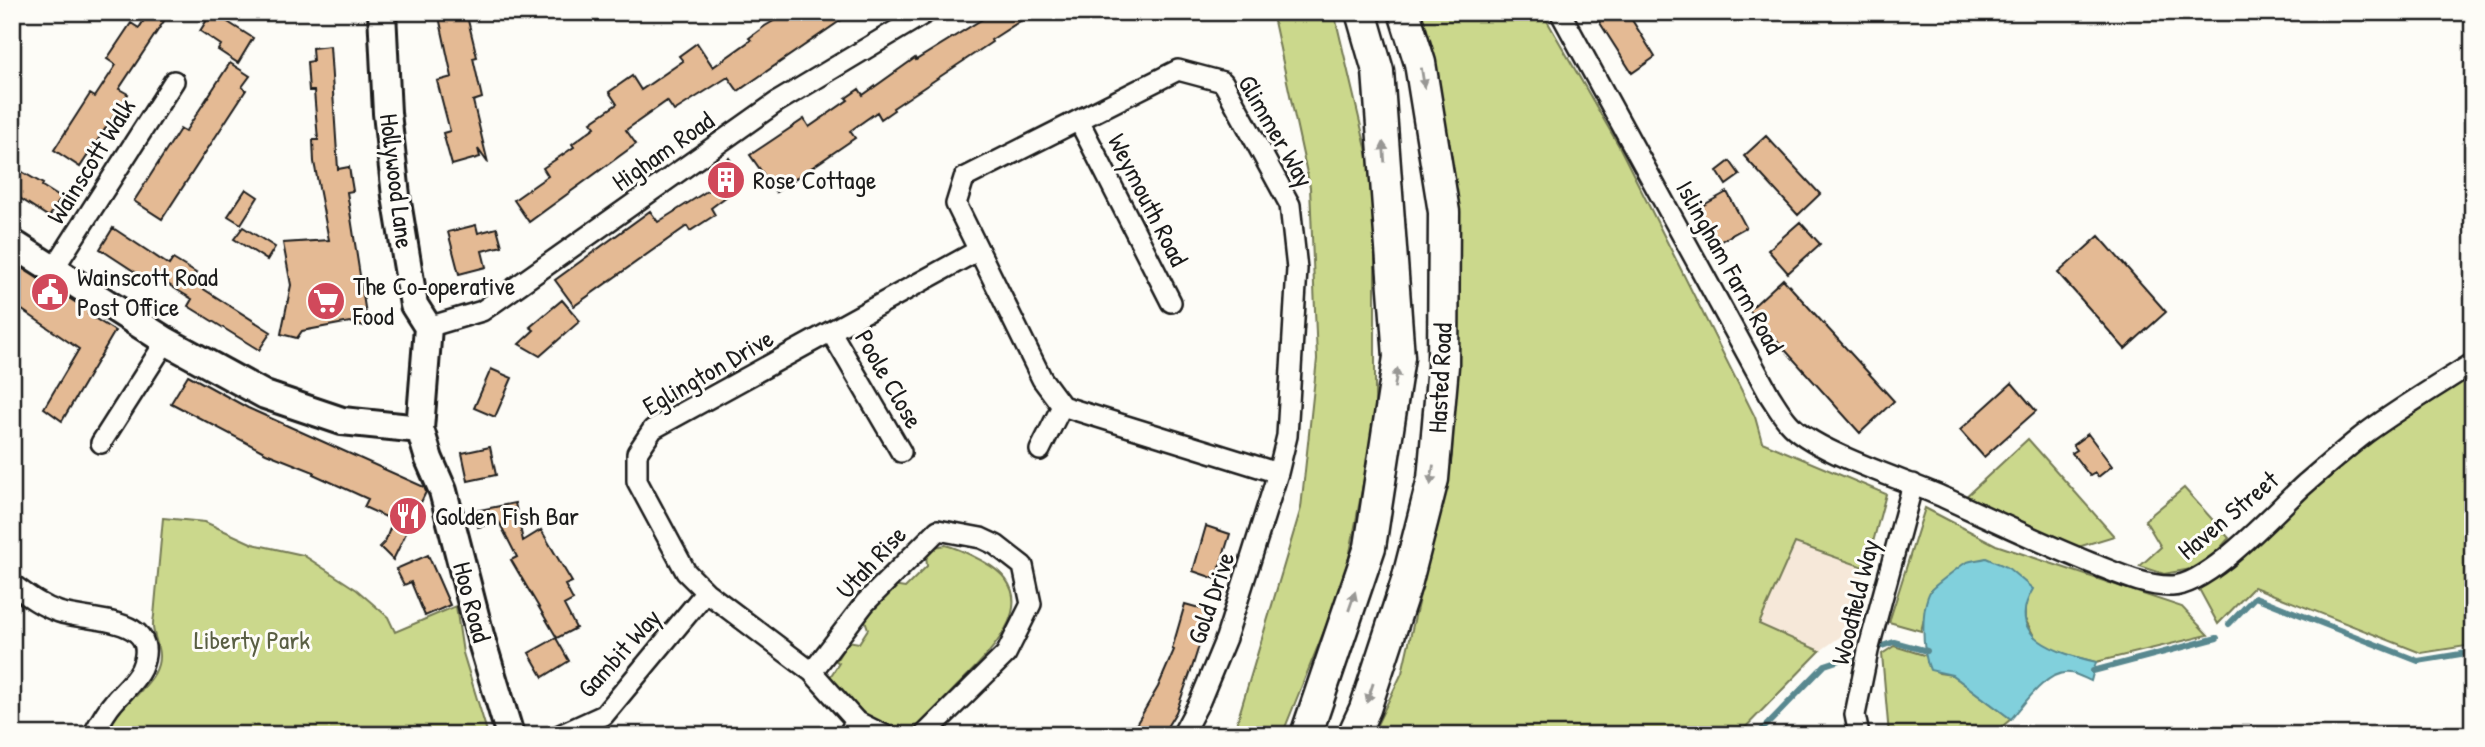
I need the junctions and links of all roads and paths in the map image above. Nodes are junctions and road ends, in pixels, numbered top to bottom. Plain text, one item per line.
1 (382, 12) edge
2 (927, 12) edge
3 (1361, 12) edge
4 (1404, 12) edge
5 (1560, 12) edge
6 (174, 81) dead end
7 (1079, 121) junction
8 (12, 243) edge
9 (977, 251) junction
10 (53, 270) junction
11 (1171, 302) dead end
12 (428, 327) junction
13 (831, 332) junction
14 (166, 341) junction
15 (2473, 363) edge
16 (1062, 406) junction
17 (420, 429) junction
18 (101, 443) dead end
19 (1040, 450) dead end
20 (901, 452) dead end
21 (1278, 473) junction
22 (1913, 484) junction
23 (12, 584) edge
24 (706, 592) junction
25 (812, 672) junction
26 (852, 728) edge
27 (882, 734) edge
28 (93, 735) edge
29 (510, 735) edge
30 (560, 735) edge
31 (924, 735) edge
32 (1182, 735) edge
33 (1306, 735) edge
34 (1353, 735) edge
35 (1859, 735) edge

1 - 12 main road, Hollywood Lane
2 - 12 street, Higham Road
33 -> 3 main road, Hasted Road
4 -> 34 main road, Hasted Road
5 - 22 street, Islingham Farm Road
6 - 10 street, Wainscott Walk
7 - 9 street, Glimmer Way
7 - 11 street, Weymouth Road
7 - 21 street, Glimmer Way
8 - 10 main road
9 - 13 street, Eglington Drive
9 - 16 street, Glimmer Way
10 - 14 main road
12 - 17 main road
13 - 20 street, Poole Close
13 - 24 street, Eglington Drive
14 - 17 main road
14 - 18 street
15 - 22 street, Haven Street
16 - 19 street
16 - 21 street
17 - 29 main road, Hoo Road
21 - 32 street, Gold Drive
22 - 35 street, Woodfield Way
23 - 28 street
24 - 25 street, Eglington Drive
24 - 30 street, Gambit Way
25 - 26 street, Eglington Drive
25 - 31 street, Utah Rise
26 - 27 street

